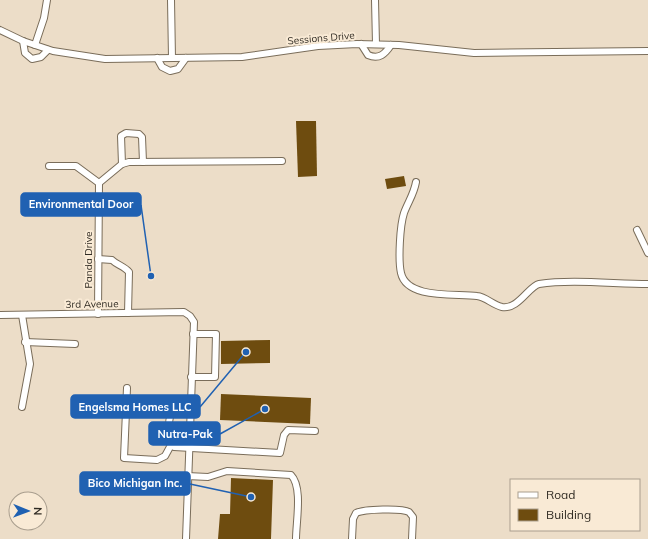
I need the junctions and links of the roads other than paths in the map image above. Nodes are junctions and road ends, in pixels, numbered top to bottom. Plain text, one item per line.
1 (47, 0) edge
2 (171, 0) edge
3 (375, 0) edge
4 (0, 30) edge
5 (23, 41) junction
6 (362, 44) junction
7 (376, 44) junction
8 (391, 45) junction
9 (35, 46) junction
10 (48, 50) junction
11 (648, 51) edge
12 (157, 58) junction
13 (172, 58) junction
14 (186, 58) junction
15 (282, 161) dead end
16 (143, 162) junction
17 (122, 164) junction
18 (49, 166) dead end
19 (416, 182) dead end
20 (99, 183) junction
21 (637, 230) dead end
22 (648, 252) edge
23 (98, 259) junction
24 (648, 284) edge
25 (128, 313) junction
26 (98, 314) junction
27 (0, 315) edge
28 (22, 315) junction
29 (194, 334) junction
30 (25, 342) junction
31 (75, 344) dead end
32 (192, 377) junction
33 (127, 388) dead end
34 (190, 402) junction
35 (22, 407) dead end
36 (315, 432) dead end
37 (171, 444) junction
38 (188, 448) junction
39 (187, 476) junction
40 (186, 539) edge
41 (296, 539) edge
42 (352, 539) edge
43 (412, 539) edge

1 - 9 street
2 - 13 street
3 - 7 street
4 - 5 street, Sessions Drive
5 - 9 street, Sessions Drive
5 - 10 street
6 - 7 street, Sessions Drive
6 - 8 street
6 - 14 street, Sessions Drive
7 - 8 street, Sessions Drive
8 - 11 street, Sessions Drive
9 - 10 street, Sessions Drive
10 - 12 street, Sessions Drive
12 - 13 street, Sessions Drive
12 - 14 street
13 - 14 street, Sessions Drive
15 - 16 street
16 - 17 street
16 - 17 street
17 - 20 street
18 - 20 street
19 - 24 street
20 - 23 street, Panda Drive
21 - 22 street
23 - 25 street
23 - 26 street, Panda Drive
25 - 26 street, 3rd Avenue
25 - 29 street, 3rd Avenue
26 - 28 street, 3rd Avenue
27 - 28 street, 3rd Avenue
28 - 30 street
29 - 32 street
29 - 32 street
30 - 31 street
30 - 35 street
32 - 34 street
33 - 37 street
34 - 37 street
34 - 38 street
36 - 38 street
37 - 38 street
38 - 39 street
39 - 40 street
39 - 41 street
42 - 43 street

